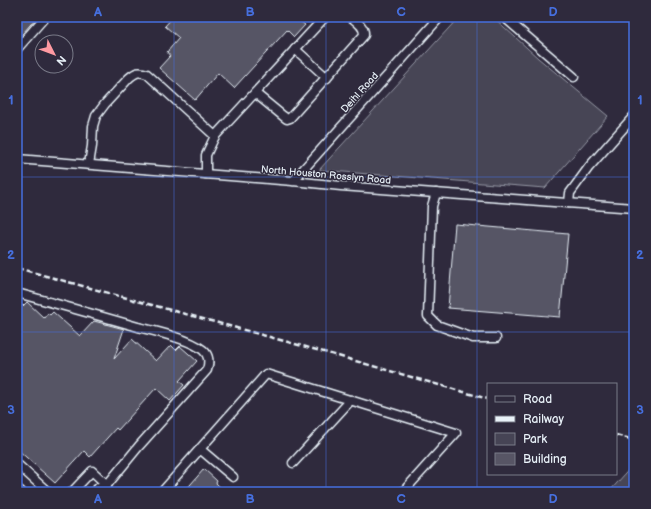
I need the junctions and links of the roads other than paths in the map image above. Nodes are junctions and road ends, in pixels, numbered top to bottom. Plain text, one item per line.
1 (45, 17) edge
2 (325, 17) edge
3 (351, 17) edge
4 (440, 17) edge
5 (504, 17) edge
6 (17, 49) edge
7 (295, 49) junction
8 (574, 77) dead end
9 (327, 78) junction
10 (255, 93) junction
11 (634, 116) edge
12 (215, 136) junction
13 (17, 158) edge
14 (89, 164) junction
15 (206, 174) junction
16 (293, 181) junction
17 (436, 193) junction
18 (569, 204) junction
19 (634, 208) edge
20 (17, 293) edge
21 (496, 338) dead end
22 (351, 400) junction
23 (200, 449) junction
24 (293, 463) dead end
25 (17, 464) edge
26 (233, 477) dead end
27 (107, 488) edge
28 (17, 490) edge
29 (20, 492) edge
30 (48, 492) edge
31 (72, 492) edge
32 (94, 492) edge
33 (162, 492) edge
34 (403, 492) edge

1 - 6 street
2 - 7 street
3 - 9 street
4 - 16 street, Deihl Road
5 - 8 street
7 - 9 street
7 - 10 street
9 - 10 street
10 - 12 street
11 - 18 street
12 - 14 street
12 - 15 street
13 - 14 street, North Houston Rosslyn Road
14 - 15 street, North Houston Rosslyn Road
15 - 16 street, North Houston Rosslyn Road
16 - 17 street, North Houston Rosslyn Road
17 - 18 street, North Houston Rosslyn Road
17 - 21 street
18 - 19 street, North Houston Rosslyn Road
20 - 27 street
22 - 23 street
22 - 24 street
22 - 34 street
23 - 26 street
23 - 33 street
25 - 30 street
27 - 31 street
27 - 32 street
28 - 29 main road

